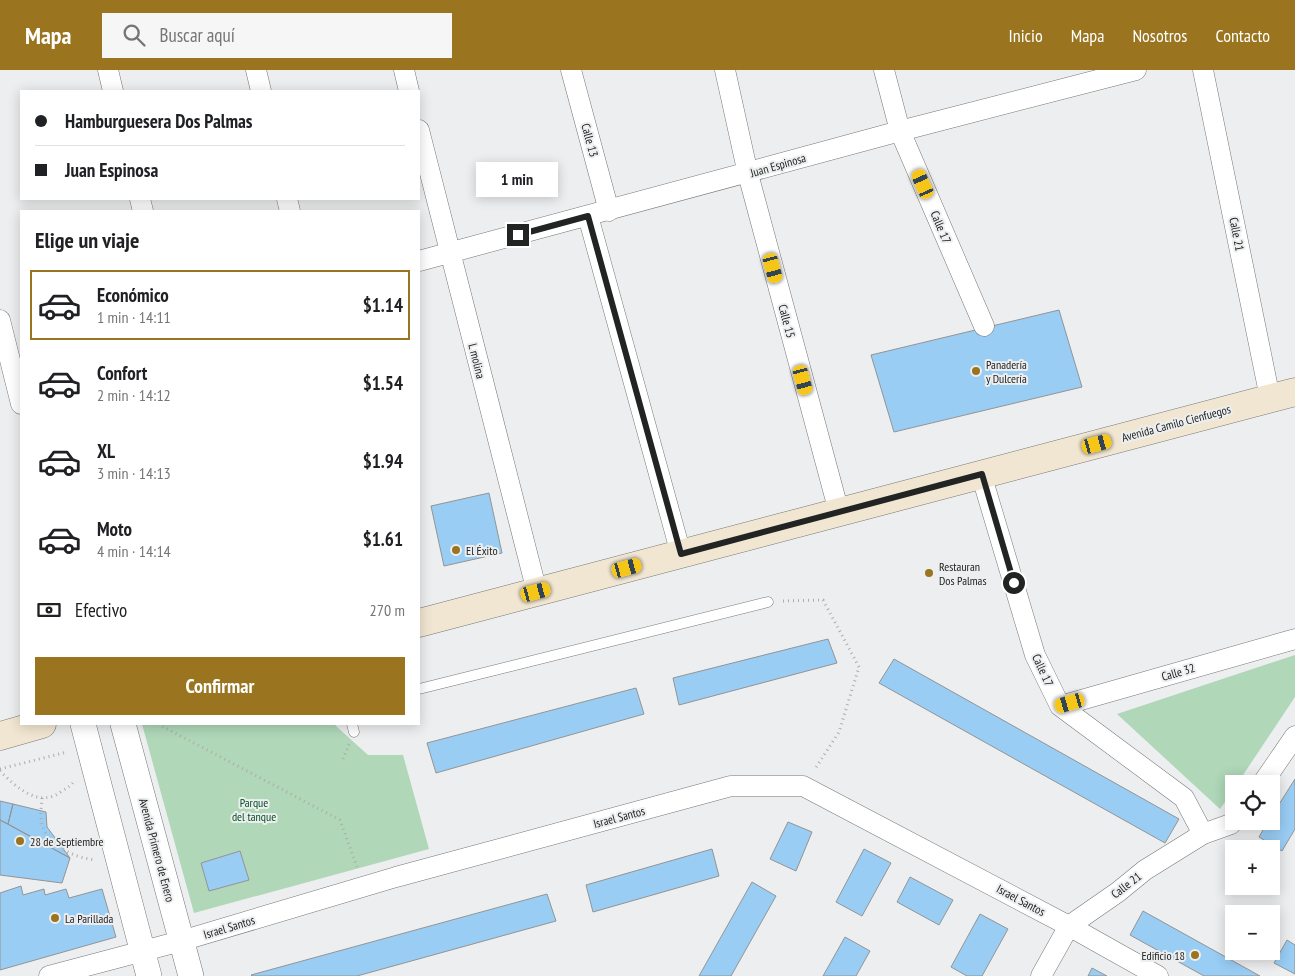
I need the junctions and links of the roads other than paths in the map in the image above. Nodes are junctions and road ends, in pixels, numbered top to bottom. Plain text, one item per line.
1 (108, 70) edge
2 (256, 70) edge
3 (404, 70) edge
4 (570, 70) edge
5 (725, 70) edge
6 (884, 70) edge
7 (1136, 70) edge
8 (1203, 70) edge
9 (1080, 77) edge
10 (114, 90) edge
11 (261, 90) edge
12 (409, 90) edge
13 (900, 131) junction
14 (420, 134) edge
15 (748, 174) junction
16 (609, 211) junction
17 (588, 216) junction
18 (449, 253) junction
19 (420, 261) edge
20 (0, 320) edge
21 (984, 326) dead end
22 (11, 371) edge
23 (1282, 395) edge
24 (20, 401) edge
25 (982, 474) junction
26 (839, 512) junction
27 (681, 554) junction
28 (536, 592) junction
29 (768, 602) road end
30 (420, 623) edge
31 (1295, 639) edge
32 (420, 689) edge
33 (1060, 706) junction
34 (38, 725) edge
35 (83, 725) edge
36 (123, 725) edge
37 (0, 736) edge
38 (1295, 736) edge
39 (1268, 775) edge
40 (1225, 826) edge
41 (1203, 834) junction
42 (1069, 926) junction
43 (181, 941) junction
44 (142, 952) junction
45 (49, 976) edge
46 (149, 976) edge
47 (191, 976) edge
48 (1042, 976) edge
49 (1158, 976) edge

1 - 10 street
2 - 11 street
3 - 12 street
4 - 16 street, Calle 13
5 - 15 street, Calle 15
6 - 13 street, Calle 17
7 - 9 street, Juan Espinosa
8 - 23 street, Calle 21
9 - 13 street, Juan Espinosa
13 - 15 street, Juan Espinosa
13 - 21 street, Calle 17
14 - 18 street, L molina
15 - 16 street, Juan Espinosa
15 - 26 street, Calle 15
16 - 17 street, Juan Espinosa
17 - 18 street, Juan Espinosa
17 - 27 street
18 - 19 street, Juan Espinosa
18 - 28 street, L molina
20 - 22 street
22 - 24 street
23 - 25 main road, Avenida Camilo Cienfuegos
25 - 26 main road, Avenida Camilo Cienfuegos
25 - 33 street, Calle 17
26 - 27 main road, Avenida Camilo Cienfuegos
27 - 28 main road, Avenida Camilo Cienfuegos
28 - 30 main road, Avenida Camilo Cienfuegos
29 - 32 lane
31 - 33 street, Calle 32
33 - 41 street, Calle 17
34 - 37 main road
35 - 44 street
36 - 43 street, Avenida Primero de Enero
38 - 39 street
40 - 41 street, Calle 21
41 - 42 street, Calle 21
42 - 43 street, Israel Santos
42 - 48 street, Calle 21
42 - 49 street, Israel Santos
43 - 44 street, Israel Santos
43 - 47 street, Avenida Primero de Enero
44 - 45 street, Israel Santos
44 - 46 street

